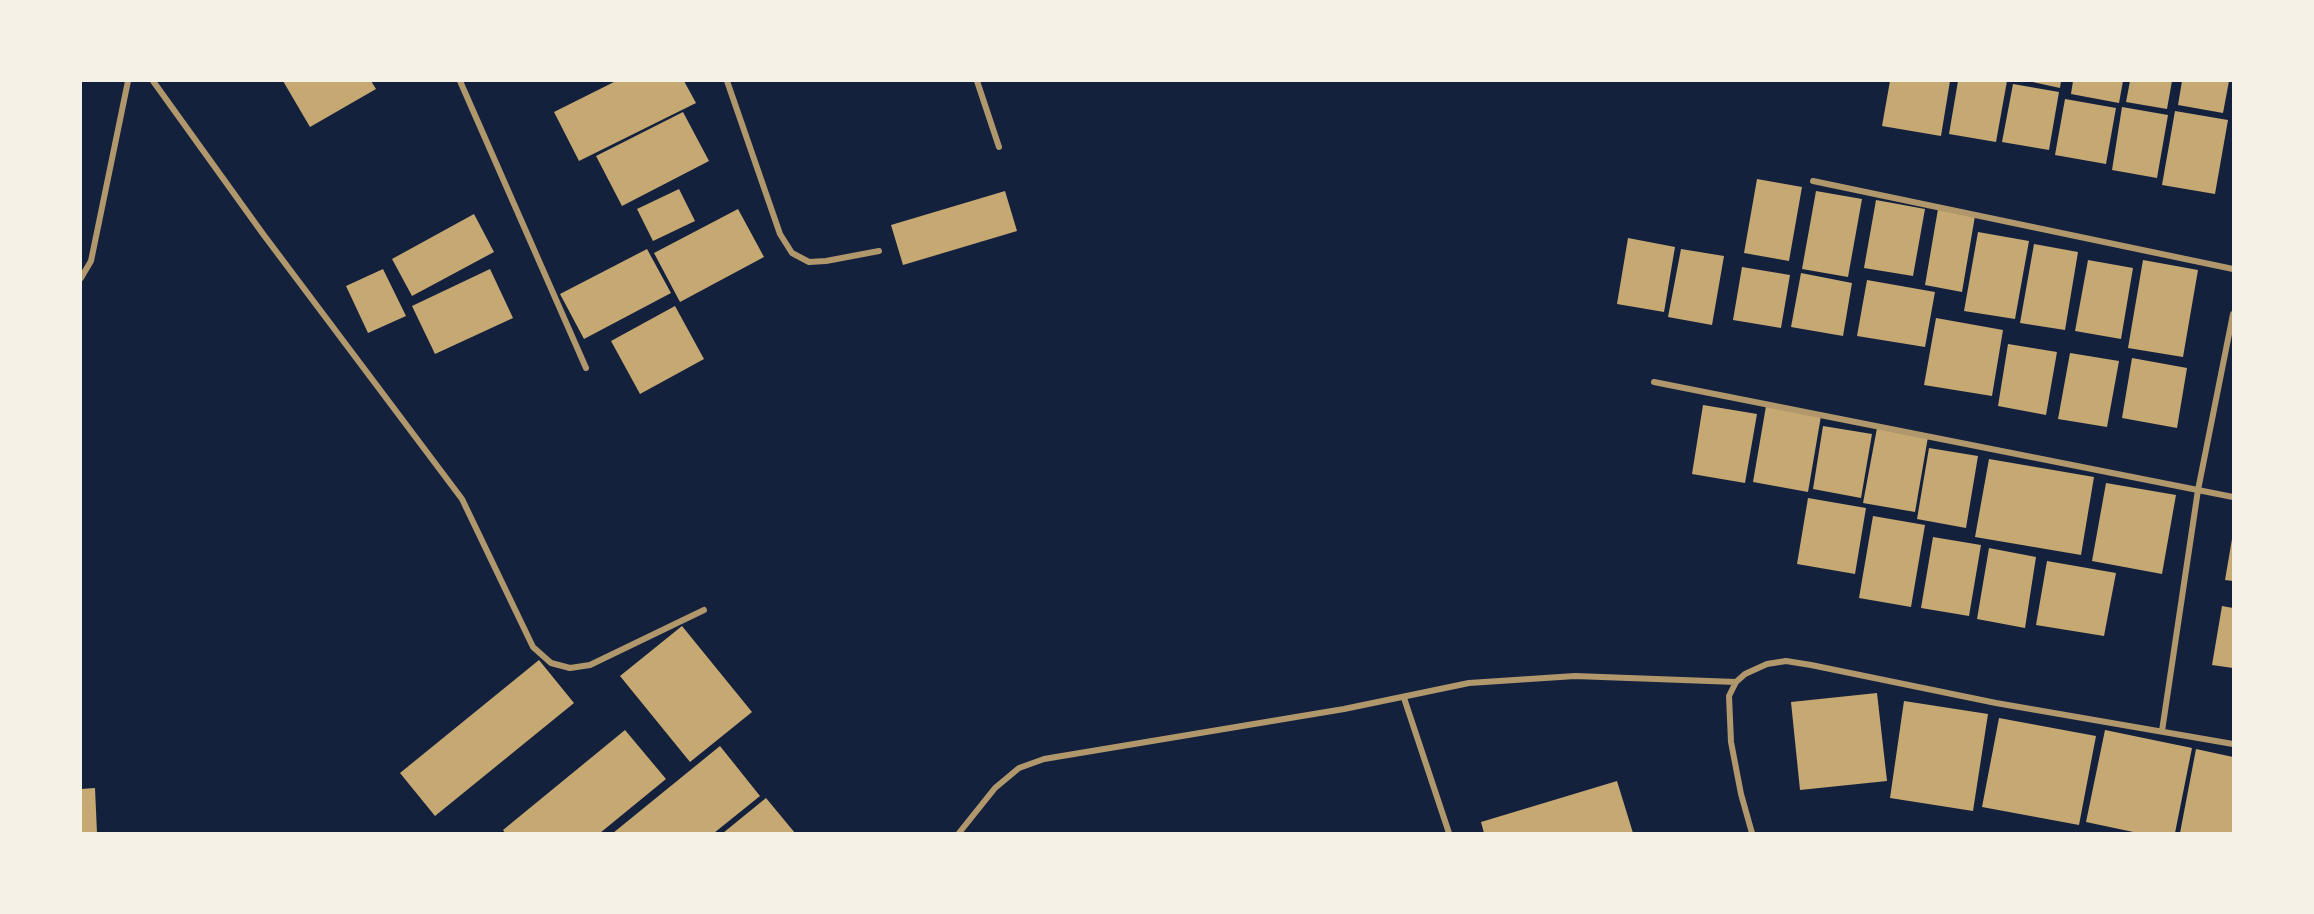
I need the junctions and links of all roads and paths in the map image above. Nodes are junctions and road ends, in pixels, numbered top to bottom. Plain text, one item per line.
1 (128, 81) edge
2 (153, 81) edge
3 (460, 81) edge
4 (727, 81) edge
5 (977, 81) edge
6 (999, 147) dead end
7 (1813, 181) dead end
8 (879, 251) dead end
9 (2233, 269) edge
10 (81, 278) edge
11 (2233, 314) edge
12 (586, 368) dead end
13 (1654, 382) dead end
14 (2198, 490) junction
15 (2233, 497) edge
16 (704, 610) dead end
17 (1736, 682) junction
18 (1404, 698) junction
19 (2162, 731) junction
20 (2233, 744) edge
21 (959, 833) edge
22 (1449, 833) edge
23 (1752, 833) edge

1 - 10 street
2 - 16 street
3 - 12 street
4 - 8 street
5 - 6 street
7 - 9 street
11 - 14 street
13 - 14 street
14 - 15 street
14 - 19 street
17 - 18 street
17 - 19 street
17 - 23 street
18 - 21 street
18 - 22 street
19 - 20 street

